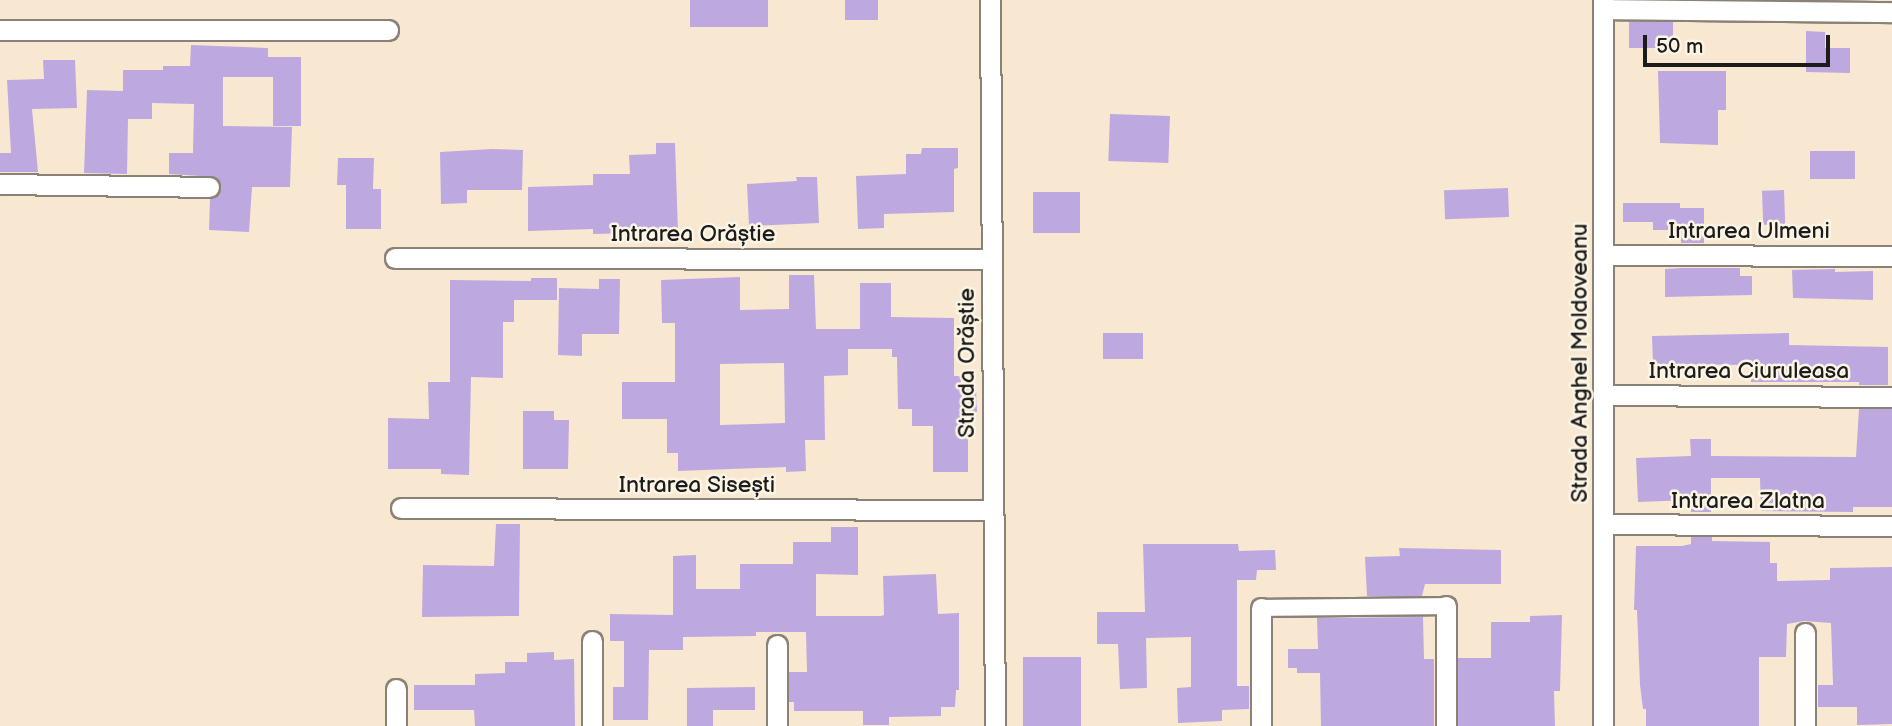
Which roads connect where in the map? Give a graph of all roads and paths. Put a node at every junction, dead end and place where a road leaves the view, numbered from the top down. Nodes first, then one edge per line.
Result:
1 (990, 0) edge
2 (1603, 5) edge
3 (1892, 12) edge
4 (0, 30) edge
5 (388, 30) dead end
6 (0, 184) edge
7 (209, 187) dead end
8 (1605, 255) junction
9 (1892, 256) edge
10 (395, 258) dead end
11 (991, 259) junction
12 (1605, 395) junction
13 (1892, 397) edge
14 (401, 508) dead end
15 (993, 510) junction
16 (1604, 524) junction
17 (1892, 526) edge
18 (1446, 606) joint
19 (1261, 608) joint
20 (1805, 633) dead end
21 (592, 641) dead end
22 (777, 645) dead end
23 (396, 689) dead end
24 (396, 726) edge
25 (592, 726) edge
26 (777, 726) edge
27 (995, 726) edge
28 (1261, 726) edge
29 (1446, 726) edge
30 (1603, 726) edge
31 (1805, 726) edge

1 - 11 street, Strada Orăștie
2 - 3 street
2 - 8 street, Strada Anghel Moldoveanu
4 - 5 street
6 - 7 street
8 - 9 street, Intrarea Ulmeni
8 - 12 street, Strada Anghel Moldoveanu
10 - 11 street, Intrarea Orăștie
11 - 15 street, Strada Orăștie
12 - 13 street, Intrarea Ciuruleasa
12 - 16 street, Strada Anghel Moldoveanu
14 - 15 street, Intrarea Sisești
15 - 27 street, Strada Orăștie
16 - 17 street, Intrarea Zlatna
16 - 30 street, Strada Anghel Moldoveanu
18 - 19 street
18 - 29 street
19 - 28 street
20 - 31 street
21 - 25 street
22 - 26 street
23 - 24 street

